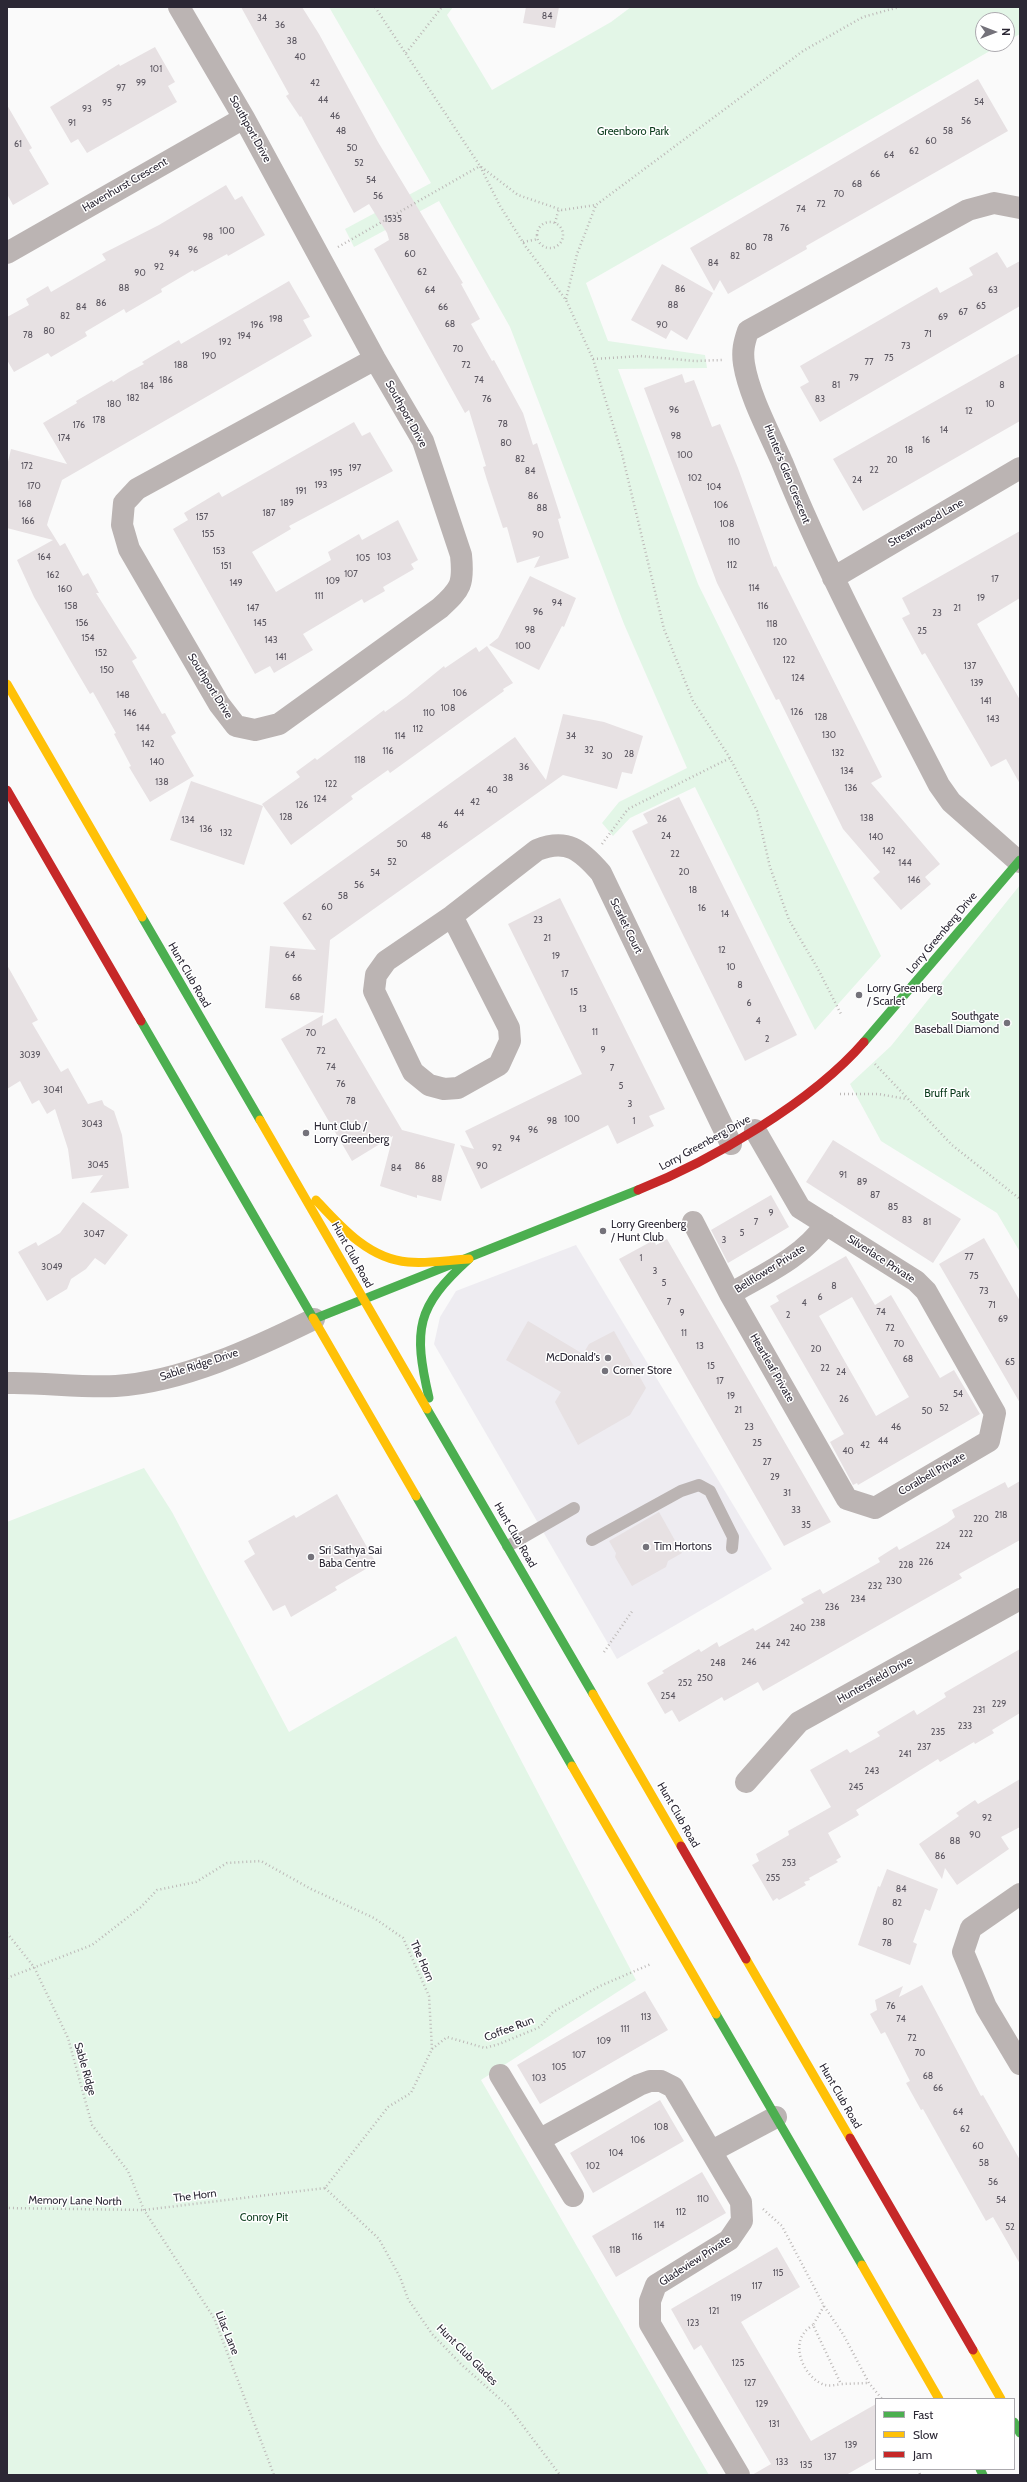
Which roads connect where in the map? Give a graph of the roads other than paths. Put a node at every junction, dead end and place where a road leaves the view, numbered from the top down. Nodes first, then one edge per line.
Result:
1 (179, 7) edge
2 (244, 118) junction
3 (1020, 208) edge
4 (7, 253) edge
5 (374, 359) junction
6 (1020, 468) edge
7 (833, 578) junction
8 (7, 684) edge
9 (7, 790) edge
10 (1019, 861) edge
11 (452, 916) junction
12 (756, 1130) junction
13 (731, 1144) junction
14 (296, 1180) junction
15 (693, 1222) dead end
16 (826, 1224) junction
17 (469, 1259) junction
18 (730, 1294) junction
19 (364, 1300) junction
20 (314, 1319) junction
21 (7, 1383) edge
22 (434, 1421) junction
23 (992, 1427) joint
24 (861, 1504) joint
25 (574, 1508) dead end
26 (592, 1540) dead end
27 (508, 1546) junction
28 (732, 1548) dead end
29 (1020, 1599) edge
30 (746, 1782) dead end
31 (1020, 1894) edge
32 (1020, 2064) edge
33 (500, 2075) dead end
34 (776, 2117) junction
35 (539, 2140) junction
36 (712, 2151) junction
37 (573, 2196) dead end
38 (938, 2398) edge
39 (999, 2398) edge
40 (1015, 2424) edge
41 (1020, 2433) edge
42 (739, 2475) edge

1 - 2 street, Southport Drive
2 - 4 street, Havenhurst Crescent
2 - 5 street, Southport Drive
3 - 7 street, Hunter's Glen Crescent
5 - 5 street, Southport Drive
6 - 7 street, Streamwood Lane
7 - 10 street, Hunter's Glen Crescent
8 - 14 main road, Hunt Club Road
9 - 20 main road
10 - 12 main road, Lorry Greenberg Drive
11 - 11 street, Scarlet Court
11 - 13 street, Scarlet Court
12 - 13 main road, Lorry Greenberg Drive
12 - 16 street, Silverlace Private
13 - 17 main road, Lorry Greenberg Drive
14 - 17 main road
14 - 19 main road, Hunt Club Road
15 - 18 street, Heartleaf Private
16 - 18 street, Bellflower Private
16 - 23 street, Silverlace Private
17 - 19 main road, Lorry Greenberg Drive
17 - 22 main road
18 - 24 street, Heartleaf Private
19 - 20 main road, Lorry Greenberg Drive
19 - 22 main road, Hunt Club Road
20 - 21 street, Sable Ridge Drive
20 - 34 main road
22 - 27 main road, Hunt Club Road
23 - 24 street, Coralbell Private
25 - 27 lane
26 - 28 lane
27 - 39 main road, Hunt Club Road
29 - 30 street, Huntersfield Drive
31 - 32 street
33 - 35 street
34 - 36 street
34 - 38 main road
35 - 36 street, Gladeview Private
35 - 37 street
36 - 42 street, Gladeview Private
40 - 41 main road

